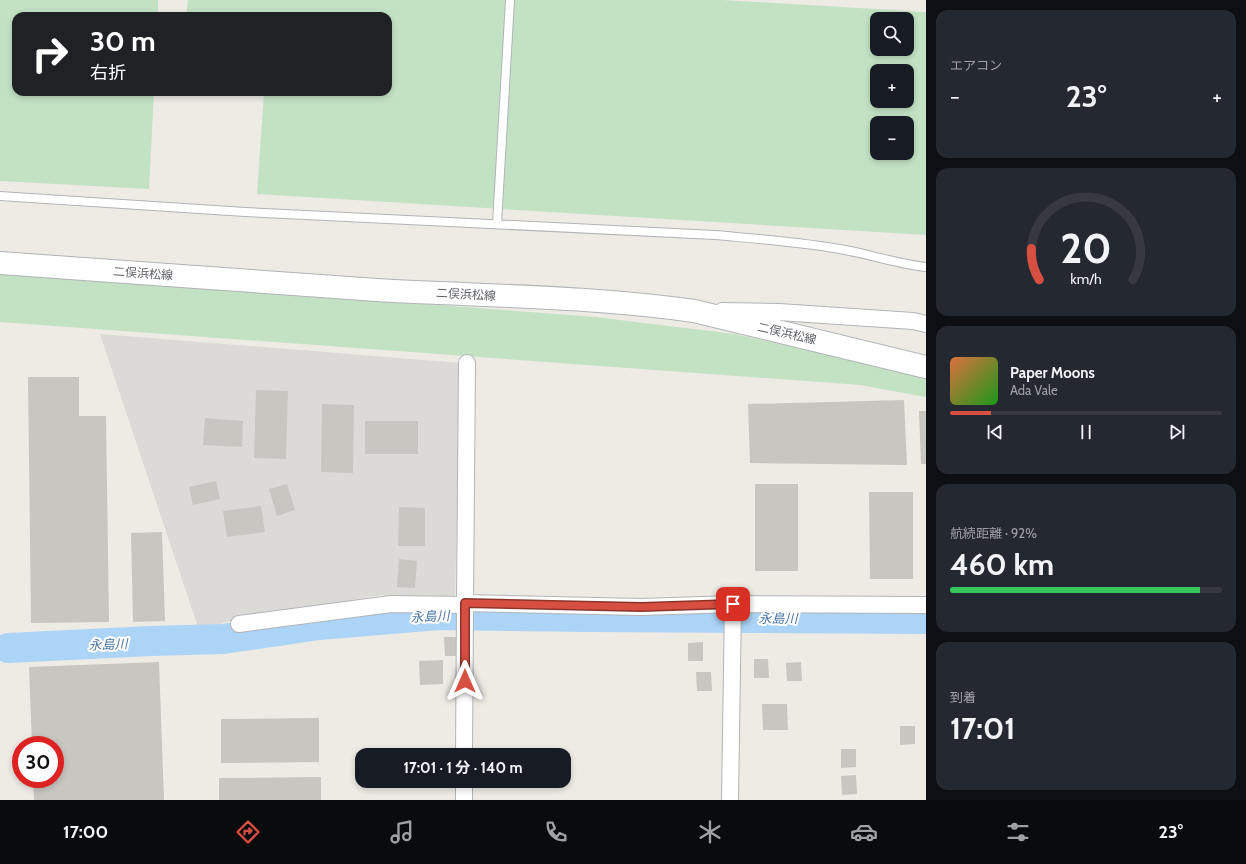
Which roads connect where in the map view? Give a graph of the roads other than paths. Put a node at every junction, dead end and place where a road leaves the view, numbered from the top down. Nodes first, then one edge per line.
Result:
1 (510, 0) edge
2 (0, 196) edge
3 (497, 224) junction
4 (0, 263) edge
5 (926, 267) edge
6 (694, 311) junction
7 (926, 324) edge
8 (467, 363) dead end
9 (926, 367) edge
10 (465, 604) junction
11 (926, 605) edge
12 (733, 612) junction
13 (239, 624) dead end
14 (464, 748) edge
15 (464, 788) edge
16 (464, 800) edge
17 (730, 800) edge

1 - 3 lane
2 - 3 lane
3 - 5 lane
4 - 6 main road, 二俣浜松線
6 - 7 street
6 - 9 main road, 二俣浜松線
8 - 10 street
10 - 12 street
10 - 13 street
10 - 14 street
11 - 12 street
12 - 17 street
15 - 16 street

